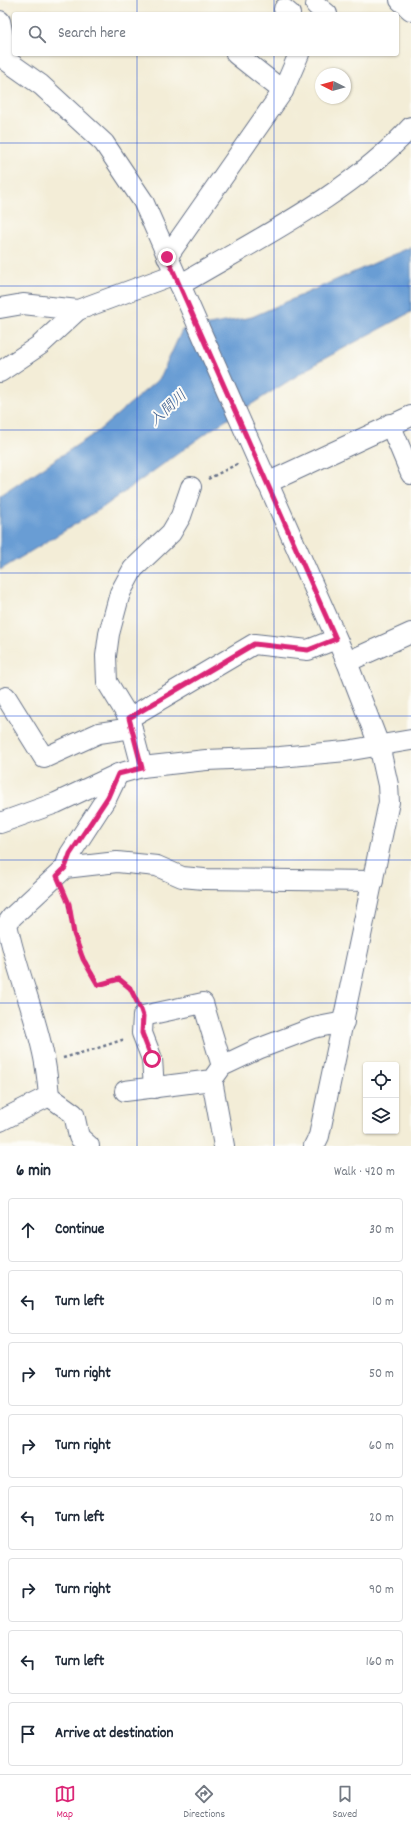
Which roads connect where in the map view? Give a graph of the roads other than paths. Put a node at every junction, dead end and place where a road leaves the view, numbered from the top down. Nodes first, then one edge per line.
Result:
1 (400, 0) edge
2 (411, 10) edge
3 (0, 21) edge
4 (0, 56) edge
5 (239, 56) edge
6 (298, 56) edge
7 (283, 90) junction
8 (411, 127) edge
9 (176, 277) junction
10 (0, 308) edge
11 (78, 310) junction
12 (0, 372) edge
13 (411, 416) edge
14 (390, 424) junction
15 (411, 474) edge
16 (267, 483) junction
17 (191, 487) road end
18 (411, 633) edge
19 (336, 639) junction
20 (347, 662) junction
21 (6, 697) dead end
22 (130, 723) junction
23 (411, 740) edge
24 (379, 745) junction
25 (142, 768) junction
26 (118, 774) junction
27 (0, 823) edge
28 (61, 872) junction
29 (373, 881) junction
30 (344, 1022) junction
31 (217, 1073) junction
32 (154, 1088) junction
33 (124, 1091) dead end
34 (49, 1096) junction
35 (0, 1121) edge
36 (89, 1146) edge
37 (224, 1146) edge
38 (314, 1146) edge

1 - 2 street
3 - 4 street
4 - 9 street
5 - 7 street
6 - 7 street
7 - 9 street
8 - 9 street
9 - 11 street
9 - 16 street
10 - 11 street
11 - 12 street
13 - 14 street
14 - 15 street
14 - 16 street
16 - 19 street
17 - 22 street
18 - 20 street
19 - 20 street
19 - 22 street
20 - 24 street
21 - 22 street
22 - 25 street
23 - 24 street
24 - 25 street
24 - 29 street
25 - 26 street
26 - 27 street
26 - 28 street
28 - 29 street
28 - 34 street
29 - 30 street
30 - 31 street
30 - 38 street
31 - 32 street
31 - 32 street
31 - 37 street
32 - 33 street
34 - 35 street
34 - 36 street

